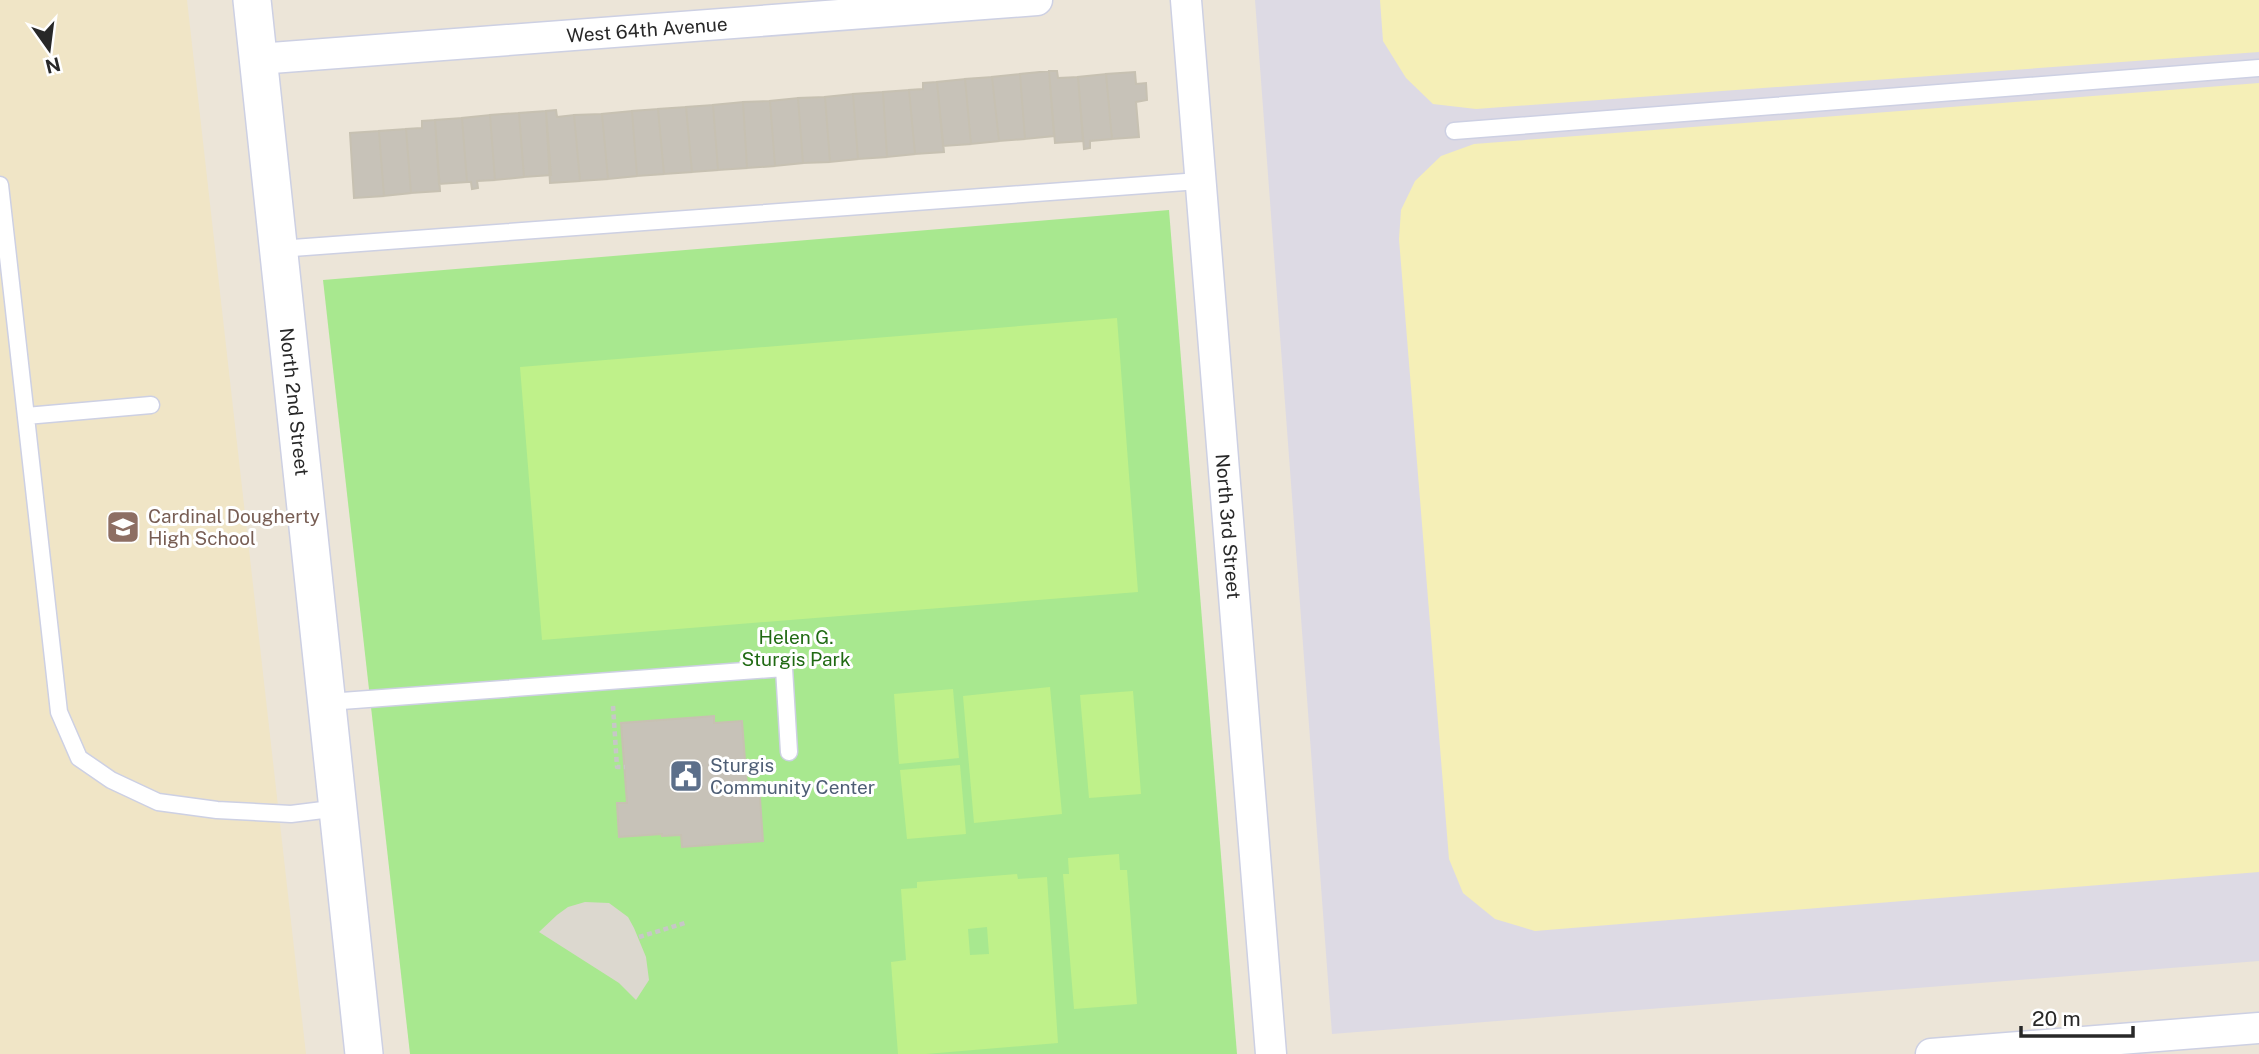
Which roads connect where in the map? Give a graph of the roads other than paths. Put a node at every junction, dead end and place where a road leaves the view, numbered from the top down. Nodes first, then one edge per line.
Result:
1 (251, 0) edge
2 (1037, 0) edge
3 (1186, 0) edge
4 (258, 59) junction
5 (2259, 68) edge
6 (1454, 131) dead end
7 (1199, 181) junction
8 (0, 185) edge
9 (279, 249) junction
10 (151, 405) dead end
11 (26, 416) junction
12 (328, 702) junction
13 (789, 752) dead end
14 (339, 808) junction
15 (2259, 1028) edge
16 (364, 1054) edge
17 (1271, 1054) edge
18 (1931, 1054) edge

1 - 4 street, North 2nd Street
2 - 4 street, West 64th Avenue
3 - 7 street, North 3rd Street
4 - 9 street, North 2nd Street
5 - 6 lane
7 - 9 lane
7 - 17 street, North 3rd Street
8 - 11 lane
9 - 12 street, North 2nd Street
10 - 11 lane
11 - 14 lane
12 - 13 lane
12 - 14 street, North 2nd Street
14 - 16 street, North 2nd Street
15 - 18 street

